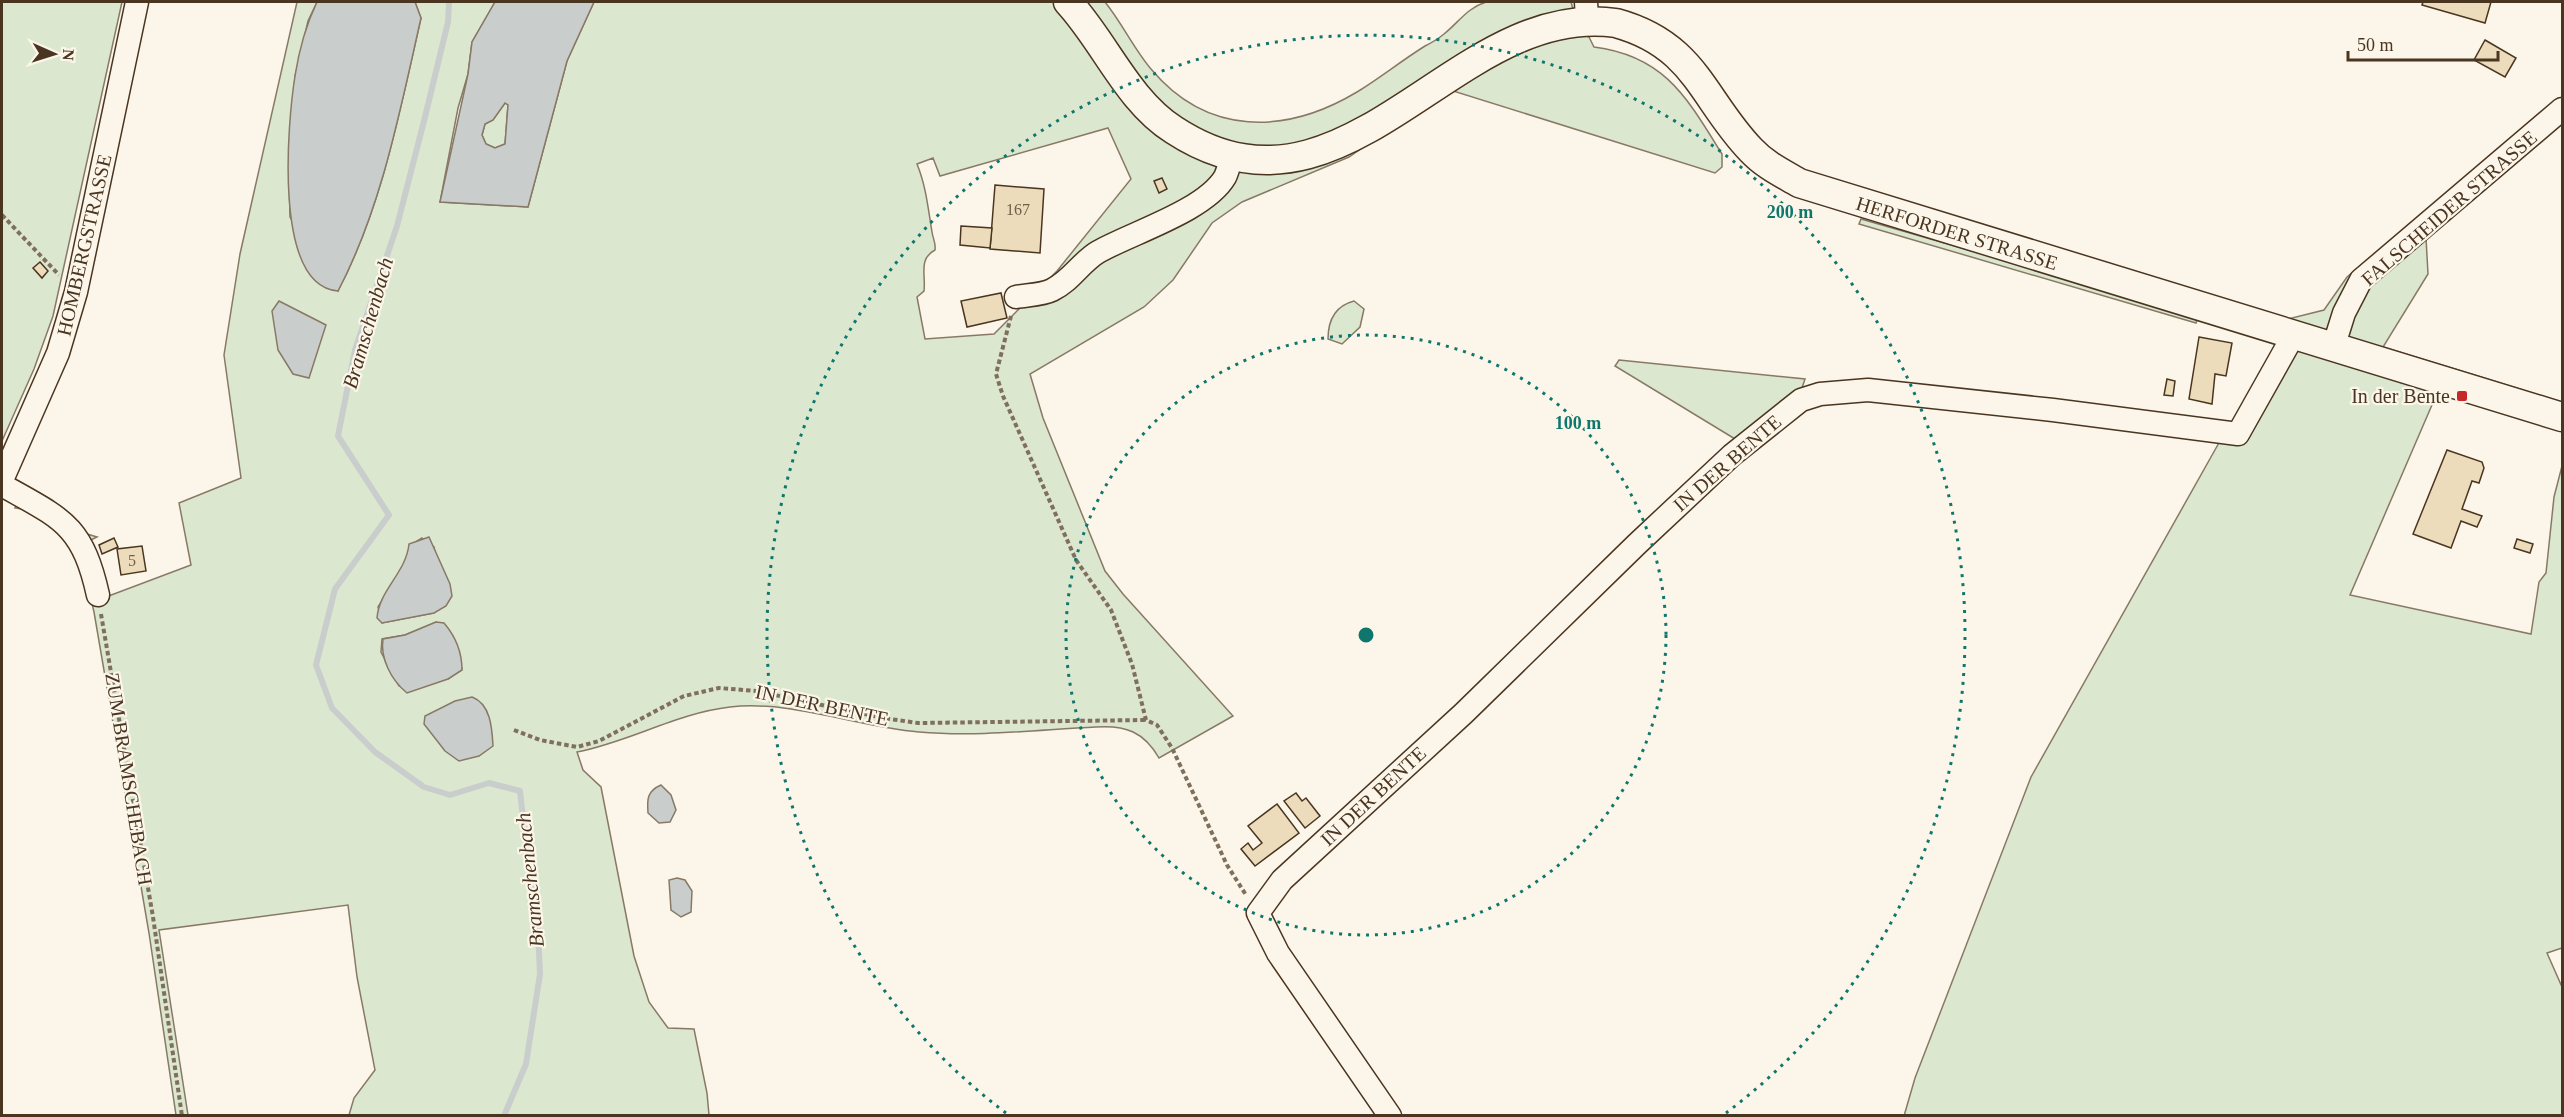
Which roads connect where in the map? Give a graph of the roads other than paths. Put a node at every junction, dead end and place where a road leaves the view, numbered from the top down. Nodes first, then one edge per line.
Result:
1 (137, 2) edge
2 (1068, 2) edge
3 (1586, 10) edge
4 (2562, 109) edge
5 (1232, 155) junction
6 (1016, 297) road end
7 (2293, 336) junction
8 (2333, 348) junction
9 (2562, 417) edge
10 (2, 480) edge
11 (2, 485) edge
12 (98, 595) road end
13 (1390, 1116) edge

1 - 10 street, HOMBERGSTRASSE
2 - 5 main road, HERFORDER STRASSE
3 - 5 main road, HERFORDER STRASSE
3 - 7 main road, HERFORDER STRASSE
4 - 8 street, FALSCHEIDER STRASSE
5 - 6 street
7 - 8 main road, HERFORDER STRASSE
7 - 13 street, IN DER BENTE
8 - 9 main road, HERFORDER STRASSE
11 - 12 street

